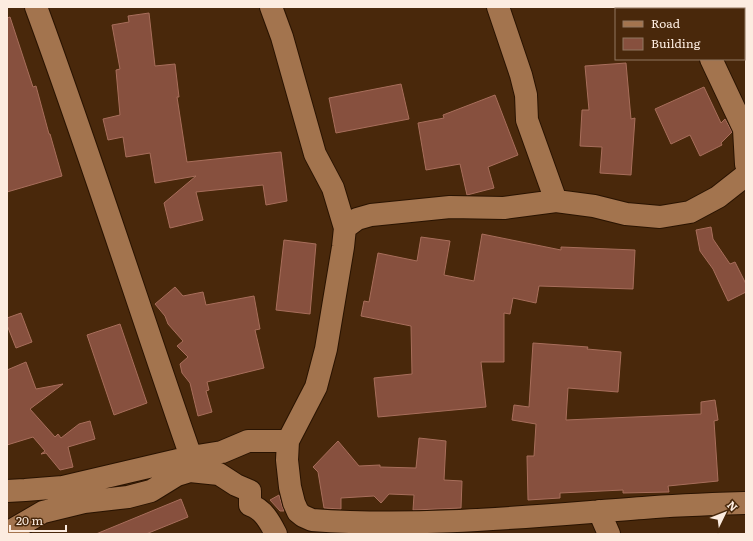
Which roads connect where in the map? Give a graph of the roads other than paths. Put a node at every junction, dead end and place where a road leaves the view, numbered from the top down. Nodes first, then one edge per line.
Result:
1 (36, 7) edge
2 (271, 7) edge
3 (498, 7) edge
4 (711, 60) edge
5 (746, 164) edge
6 (746, 175) edge
7 (556, 202) junction
8 (345, 228) junction
9 (288, 441) junction
10 (191, 457) junction
11 (7, 490) edge
12 (746, 503) edge
13 (599, 511) junction
14 (335, 528) edge
15 (7, 533) edge
16 (276, 534) edge
17 (609, 534) edge

1 - 10 street
2 - 8 street
3 - 7 street
4 - 5 street
6 - 7 street
7 - 8 street
8 - 9 street
9 - 10 street
9 - 14 street
10 - 11 street
12 - 13 street
13 - 14 street
13 - 17 street
15 - 16 street

